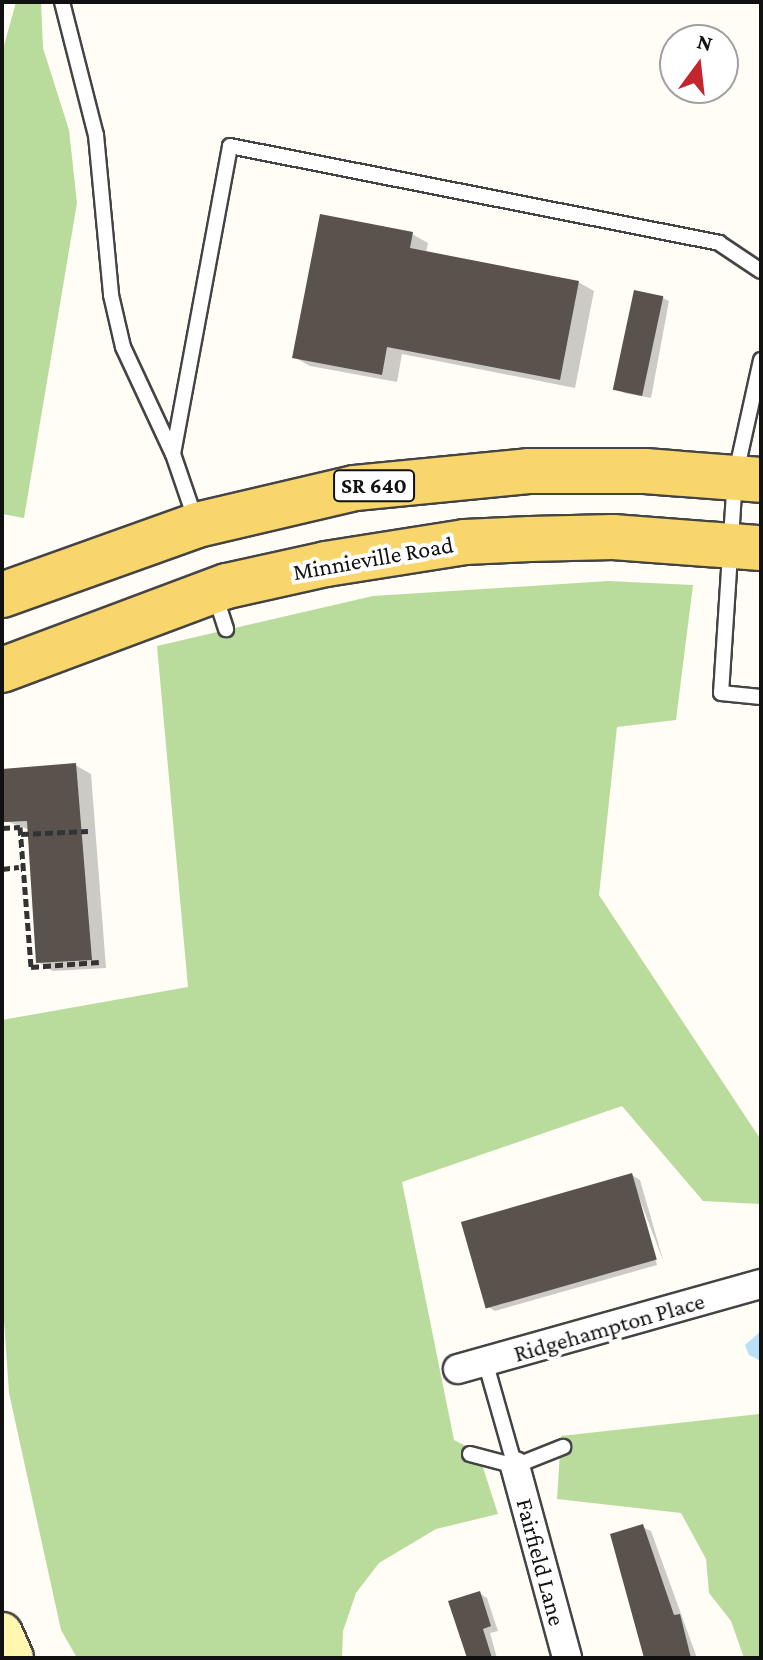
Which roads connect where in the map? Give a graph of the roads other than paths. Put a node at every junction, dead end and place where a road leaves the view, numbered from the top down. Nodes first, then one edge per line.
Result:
1 (62, 2) edge
2 (761, 271) edge
3 (761, 360) edge
4 (173, 454) junction
5 (748, 479) edge
6 (197, 525) junction
7 (747, 546) edge
8 (2, 595) edge
9 (2, 670) edge
10 (761, 697) edge
11 (761, 1284) edge
12 (485, 1361) junction
13 (458, 1369) dead end
14 (563, 1447) dead end
15 (470, 1454) dead end
16 (515, 1466) junction
17 (2, 1633) edge
18 (13, 1658) edge
19 (567, 1658) edge

1 - 4 lane
2 - 4 lane
3 - 5 lane
4 - 6 lane
5 - 6 main road, SR 640
5 - 7 lane
6 - 8 main road, SR 640
7 - 9 main road, Minnieville Road
7 - 10 lane
11 - 12 street, Ridgehampton Place
12 - 13 street, Ridgehampton Place
12 - 16 lane
14 - 16 lane
15 - 16 lane
16 - 19 street, Fairfield Lane
17 - 18 street

